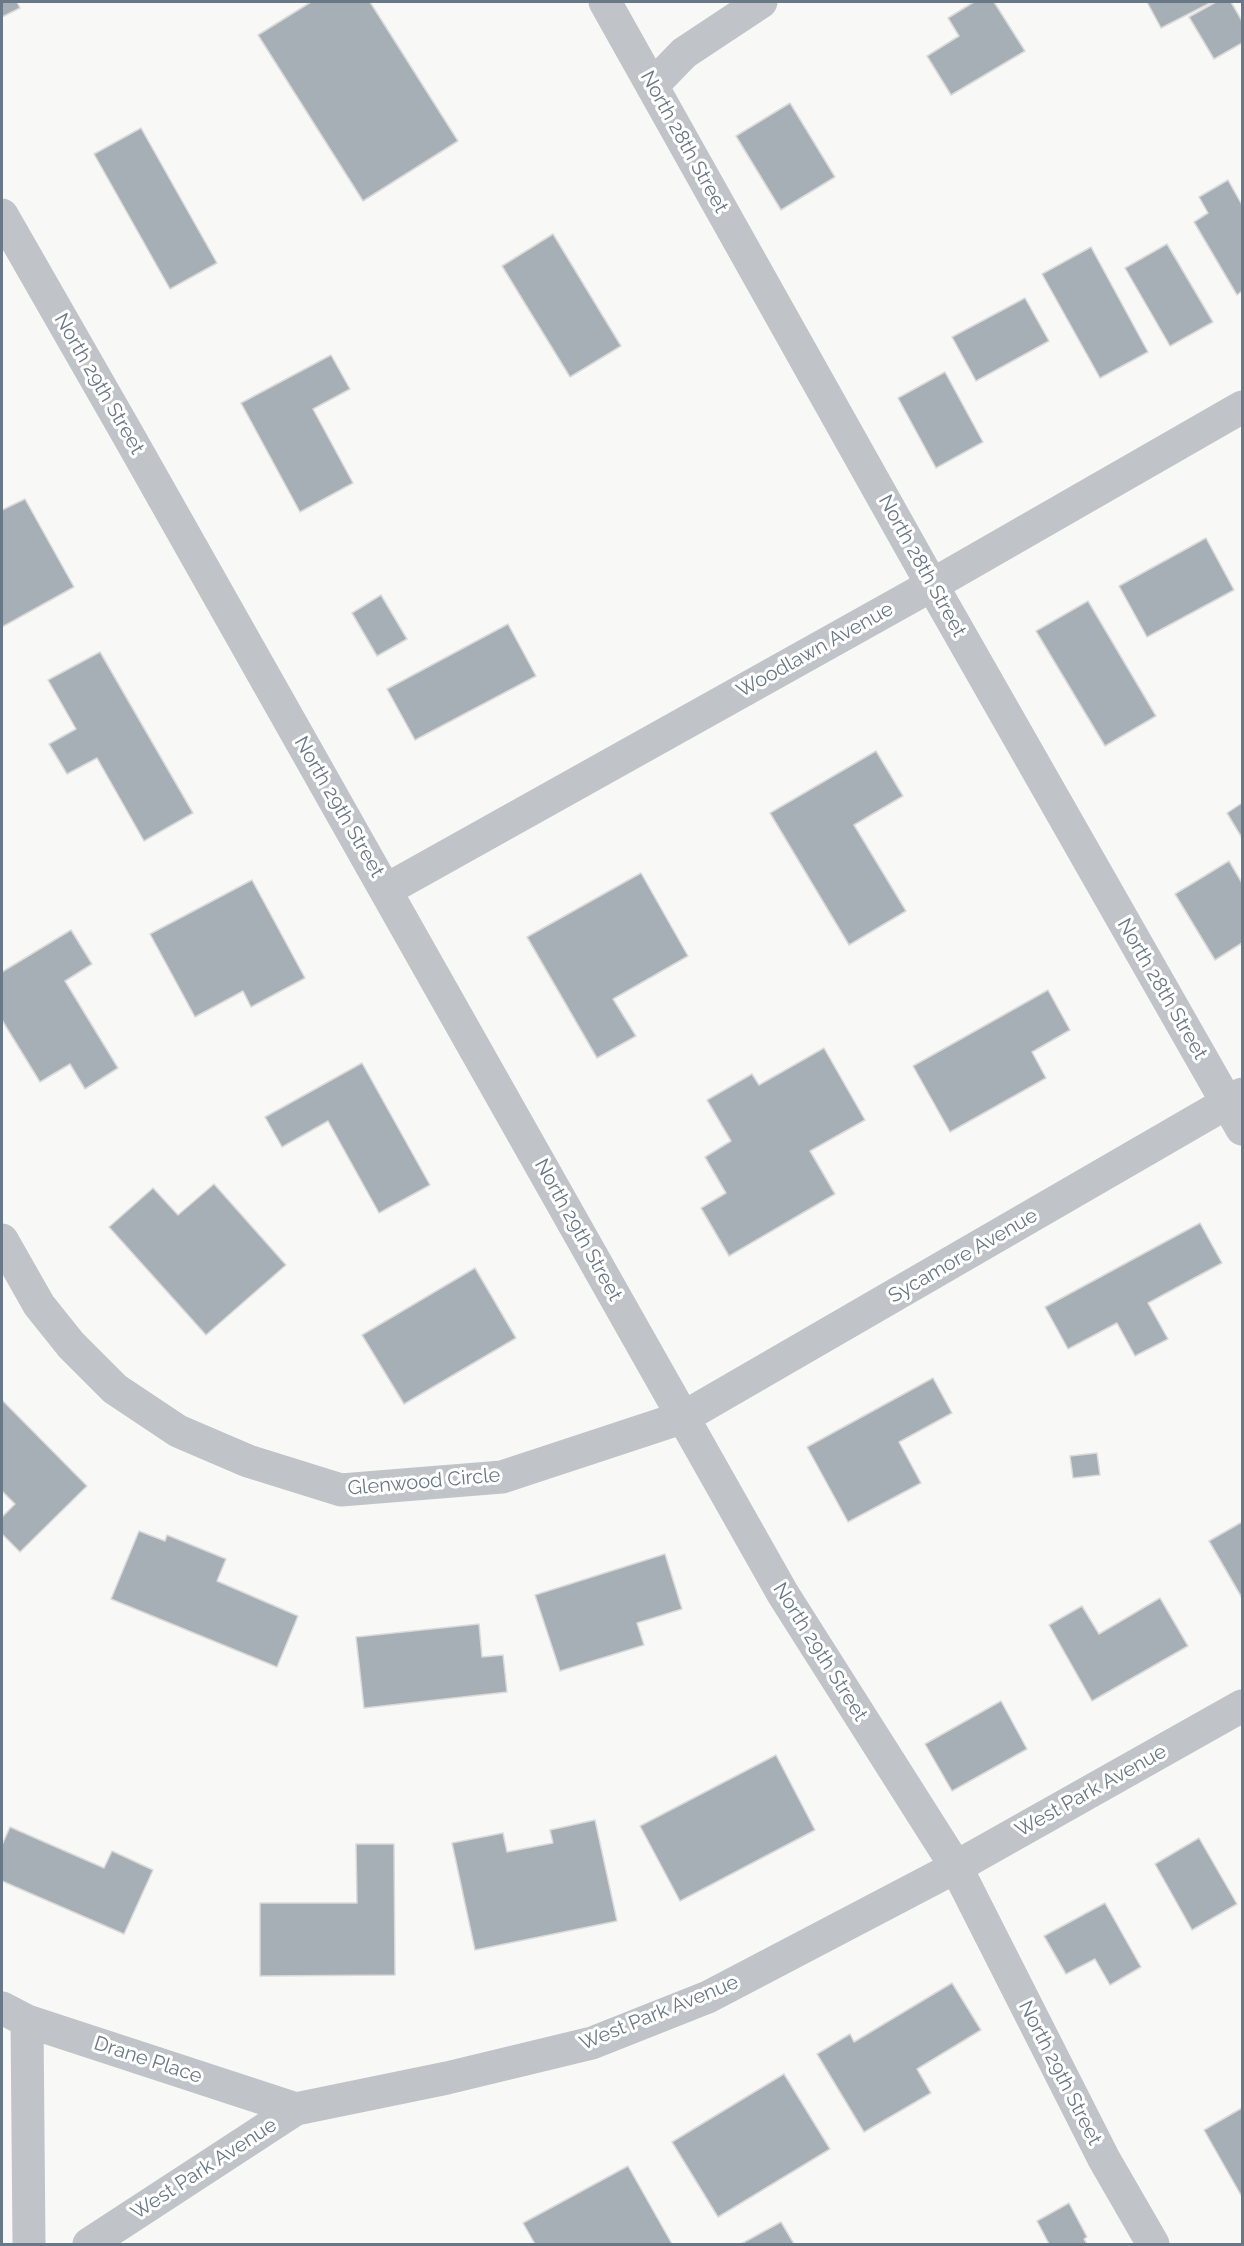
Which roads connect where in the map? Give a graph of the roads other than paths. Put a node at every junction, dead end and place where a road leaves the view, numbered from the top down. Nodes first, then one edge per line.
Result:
1 (605, 2) edge
2 (761, 2) edge
3 (652, 86) junction
4 (2, 215) edge
5 (1242, 407) edge
6 (932, 585) junction
7 (386, 890) junction
8 (1237, 1109) edge
9 (2, 1240) edge
10 (684, 1417) junction
11 (1242, 1706) edge
12 (956, 1867) junction
13 (14, 2014) edge
14 (296, 2109) junction
15 (29, 2244) edge
16 (89, 2244) edge
17 (1153, 2244) edge

1 - 3 street, North 28th Street
2 - 3 street
3 - 6 street, North 28th Street
4 - 7 street, North 29th Street
5 - 6 street, Woodlawn Avenue
6 - 7 street, Woodlawn Avenue
6 - 8 street, North 28th Street
7 - 10 street, North 29th Street
8 - 10 street, Sycamore Avenue
9 - 10 street, Glenwood Circle
10 - 12 street, North 29th Street
11 - 12 street, West Park Avenue
12 - 14 street, West Park Avenue
12 - 17 street, North 29th Street
13 - 14 street, Drane Place
13 - 15 street
14 - 16 street, West Park Avenue

